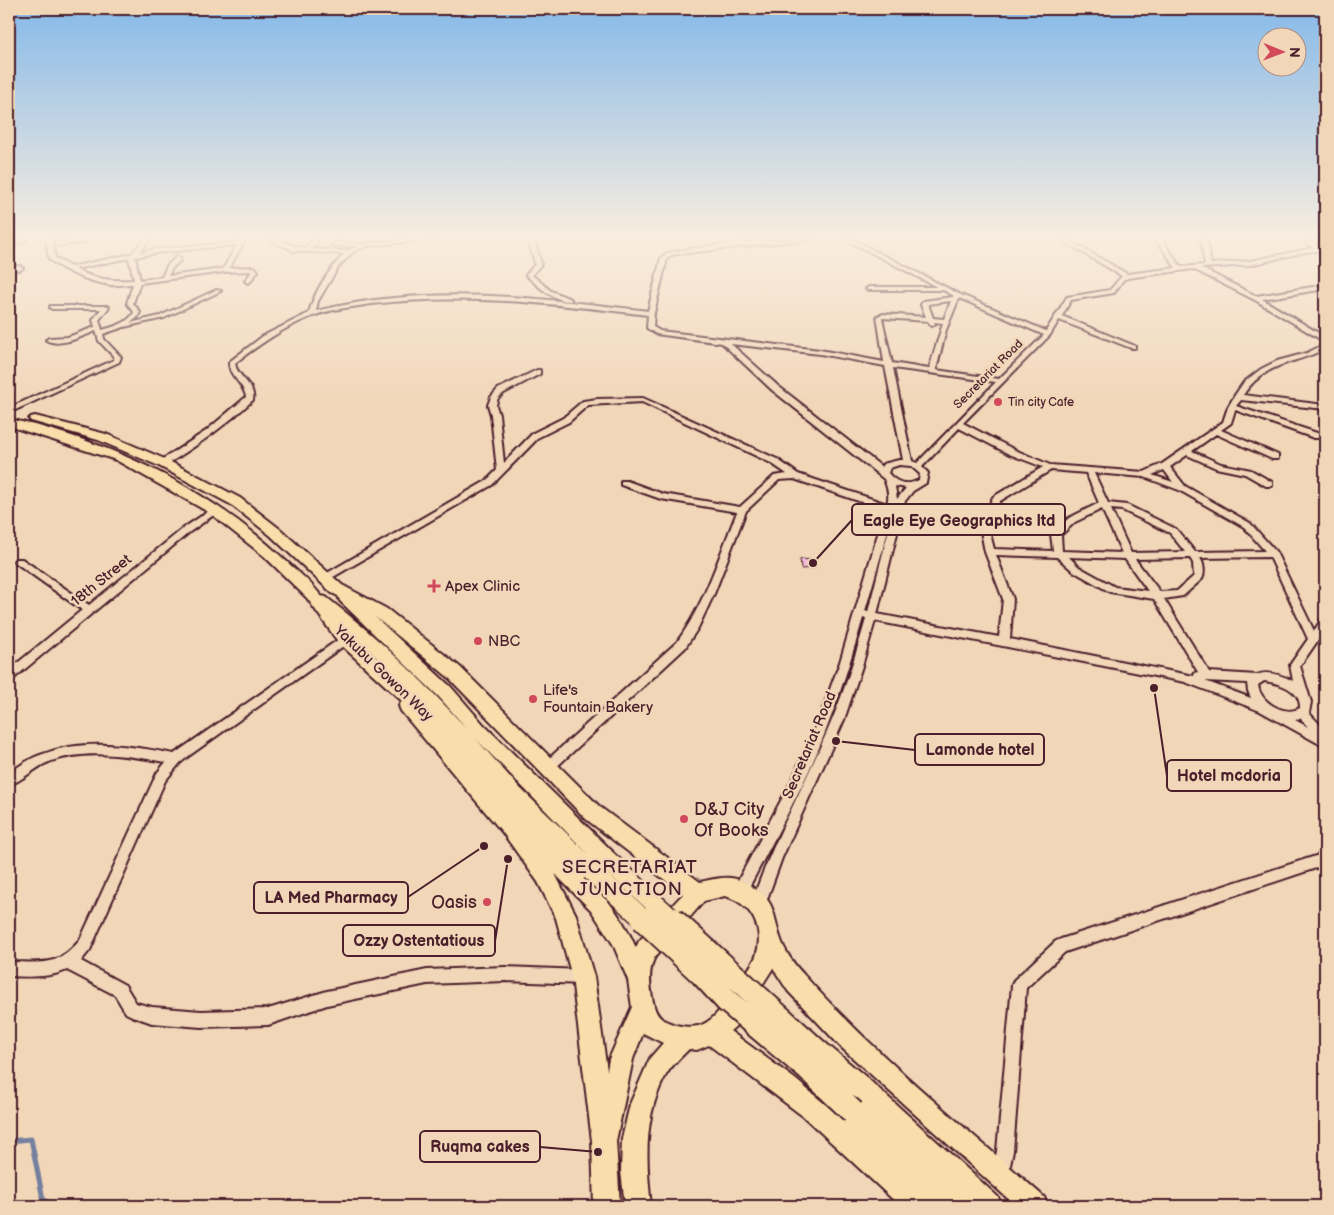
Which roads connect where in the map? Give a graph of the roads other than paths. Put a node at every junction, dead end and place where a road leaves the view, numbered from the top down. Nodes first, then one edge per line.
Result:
1 (132, 296) edge
2 (208, 296) edge
3 (318, 296) edge
4 (556, 296) edge
5 (655, 296) edge
6 (950, 296) edge
7 (1085, 296) edge
8 (1250, 296) edge
9 (1270, 296) edge
10 (1255, 298) junction
11 (954, 300) junction
12 (590, 306) junction
13 (52, 307) dead end
14 (651, 313) junction
15 (312, 314) junction
16 (1058, 317) junction
17 (929, 319) junction
18 (946, 321) junction
19 (120, 327) junction
20 (942, 330) junction
21 (99, 331) junction
22 (1048, 334) junction
23 (49, 340) dead end
24 (1325, 340) edge
25 (724, 342) junction
26 (1133, 347) dead end
27 (1325, 347) edge
28 (889, 365) junction
29 (932, 371) junction
30 (537, 372) dead end
31 (1001, 381) junction
32 (1238, 397) junction
33 (1232, 407) junction
34 (1325, 408) edge
35 (9, 411) edge
36 (9, 422) edge
37 (958, 424) junction
38 (1216, 431) junction
39 (1318, 436) dead end
40 (1185, 451) junction
41 (1275, 457) dead end
42 (163, 463) junction
43 (908, 463) junction
44 (1165, 466) junction
45 (918, 467) junction
46 (1049, 467) junction
47 (1089, 470) junction
48 (501, 471) junction
49 (1146, 475) junction
50 (795, 476) junction
51 (886, 476) junction
52 (624, 483) dead end
53 (918, 484) junction
54 (1269, 484) dead end
55 (1182, 488) junction
56 (1104, 505) junction
57 (888, 508) junction
58 (215, 510) junction
59 (742, 510) junction
60 (990, 552) junction
61 (1058, 553) junction
62 (1191, 554) junction
63 (1273, 554) junction
64 (1128, 556) junction
65 (19, 561) dead end
66 (331, 583) junction
67 (312, 594) junction
68 (1157, 596) junction
69 (89, 610) junction
70 (864, 616) junction
71 (1325, 624) edge
72 (345, 639) junction
73 (1313, 640) junction
74 (1004, 643) junction
75 (1295, 665) junction
76 (376, 667) junction
77 (9, 676) edge
78 (1206, 676) junction
79 (1186, 678) junction
80 (1256, 679) junction
81 (1279, 679) junction
82 (1303, 696) junction
83 (1302, 713) junction
84 (1276, 714) junction
85 (1325, 737) edge
86 (1325, 742) edge
87 (176, 759) junction
88 (548, 767) junction
89 (9, 780) edge
90 (1325, 859) edge
91 (598, 865) junction
92 (745, 882) junction
93 (698, 893) junction
94 (758, 905) junction
95 (770, 940) junction
96 (69, 963) junction
97 (9, 969) edge
98 (583, 977) junction
99 (640, 980) junction
100 (643, 1007) junction
101 (710, 1032) junction
102 (684, 1037) junction
103 (604, 1141) junction
104 (1000, 1175) junction
105 (607, 1206) edge
106 (638, 1206) edge
107 (920, 1206) edge
108 (954, 1206) edge
109 (989, 1206) edge
110 (1035, 1206) edge

1 - 19 street
2 - 19 street
3 - 15 street
4 - 12 street
5 - 14 street
6 - 11 street
7 - 16 street, Secretariat Road
8 - 10 street
9 - 10 street
10 - 24 street
11 - 17 street
11 - 18 street
11 - 22 street
12 - 14 street
12 - 15 street
13 - 21 street
14 - 25 street
15 - 42 street
16 - 22 street, Secretariat Road
16 - 26 street
17 - 18 street
17 - 20 street
17 - 28 street
18 - 20 street
19 - 21 street
20 - 29 street
21 - 23 street
21 - 35 street
22 - 31 street, Secretariat Road
25 - 28 street
25 - 51 street
27 - 32 street
28 - 29 street
28 - 43 street
29 - 31 street
30 - 48 street
31 - 37 street, Secretariat Road
32 - 33 street
32 - 34 street
33 - 38 street
33 - 39 street
35 - 42 highway
36 - 58 highway, Yakubu Gowon Way
37 - 45 street, Secretariat Road
37 - 46 street
38 - 40 street
38 - 41 street
40 - 44 street
40 - 54 street
42 - 66 highway
43 - 45 street
43 - 51 street
44 - 49 street
44 - 55 street
45 - 53 street
46 - 47 street
46 - 60 street
47 - 49 street
47 - 56 street
48 - 50 street
48 - 66 street
49 - 55 street
50 - 57 street
50 - 59 street
51 - 53 street
51 - 57 street, Secretariat Road
52 - 59 street
53 - 70 street, Secretariat Road
55 - 63 street
56 - 61 street
56 - 62 street
56 - 64 street
57 - 70 street, Secretariat Road
58 - 67 highway, Yakubu Gowon Way
58 - 69 street, 18th Street
59 - 88 street
60 - 61 street
60 - 74 street
61 - 64 street
61 - 68 street
62 - 63 street
62 - 64 street
62 - 68 street
63 - 73 street
64 - 68 street
65 - 69 street
66 - 88 highway
66 - 91 highway
67 - 72 highway, Yakubu Gowon Way
67 - 91 highway
68 - 78 street
69 - 77 street, 18th Street
70 - 74 street
70 - 92 street, Secretariat Road
70 - 94 street, Secretariat Road
71 - 73 street
72 - 76 highway, Yakubu Gowon Way
72 - 87 street
73 - 75 street
74 - 79 street
75 - 81 street
75 - 82 street
76 - 98 highway
76 - 99 highway, Yakubu Gowon Way
78 - 79 street
78 - 80 street
79 - 84 street
80 - 81 street
80 - 84 street
81 - 82 street
82 - 83 street
83 - 84 street
83 - 85 street
84 - 86 street
87 - 89 street
87 - 96 street
88 - 93 highway
90 - 104 street
91 - 108 highway, bridge
91 - 109 highway, bridge
92 - 93 highway
92 - 94 highway
93 - 99 highway
94 - 95 highway
95 - 101 highway
95 - 104 highway
96 - 97 street
96 - 98 street
98 - 103 highway
99 - 100 highway
100 - 102 highway
100 - 103 highway
101 - 102 highway
101 - 107 highway
102 - 106 highway
103 - 105 highway
104 - 110 highway

